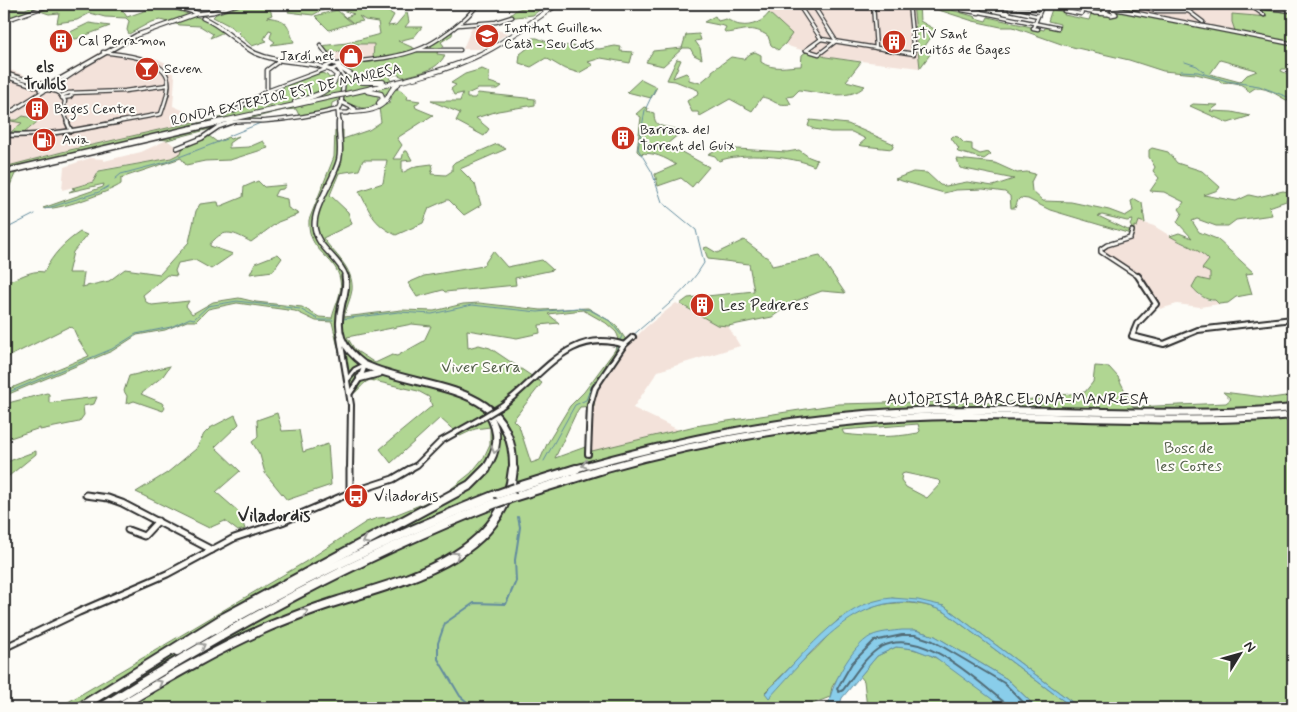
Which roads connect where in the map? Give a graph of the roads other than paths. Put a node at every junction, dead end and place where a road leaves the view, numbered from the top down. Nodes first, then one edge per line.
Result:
1 (53, 4) edge
2 (167, 4) edge
3 (185, 4) edge
4 (237, 4) edge
5 (258, 4) edge
6 (264, 4) edge
7 (317, 4) edge
8 (478, 4) edge
9 (557, 4) edge
10 (801, 4) edge
11 (815, 4) edge
12 (873, 4) edge
13 (909, 4) edge
14 (1026, 4) edge
15 (1081, 4) edge
16 (1088, 4) edge
17 (1138, 4) edge
18 (1179, 4) edge
19 (1231, 4) edge
20 (984, 5) edge
21 (1248, 5) edge
22 (1012, 6) edge
23 (1042, 6) edge
24 (178, 7) junction
25 (322, 8) dead end
26 (1110, 9) junction
27 (1104, 11) junction
28 (1189, 11) junction
29 (1293, 11) edge
30 (980, 12) junction
31 (1095, 13) junction
32 (1132, 13) junction
33 (1139, 13) junction
34 (1109, 14) junction
35 (1116, 14) junction
36 (1264, 15) dead end
37 (206, 16) junction
38 (1038, 16) junction
39 (193, 17) junction
40 (512, 17) dead end
41 (1007, 17) junction
42 (977, 18) dead end
43 (4, 21) edge
44 (1035, 23) junction
45 (1202, 24) junction
46 (458, 25) junction
47 (1058, 28) dead end
48 (1038, 29) dead end
49 (821, 39) junction
50 (836, 42) junction
51 (1293, 44) edge
52 (320, 45) dead end
53 (876, 48) junction
54 (418, 50) junction
55 (460, 50) dead end
56 (104, 53) junction
57 (278, 62) junction
58 (335, 67) junction
59 (325, 68) junction
60 (4, 74) edge
61 (417, 78) junction
62 (404, 79) junction
63 (54, 85) junction
64 (168, 85) junction
65 (42, 89) junction
66 (50, 90) junction
67 (267, 91) junction
68 (67, 93) junction
69 (73, 93) junction
70 (346, 93) junction
71 (335, 96) junction
72 (62, 97) junction
73 (341, 102) junction
74 (347, 106) junction
75 (272, 109) junction
76 (234, 111) dead end
77 (351, 111) junction
78 (340, 112) junction
79 (4, 115) edge
80 (70, 131) junction
81 (4, 135) edge
82 (177, 148) dead end
83 (4, 171) edge
84 (1132, 231) dead end
85 (1293, 319) edge
86 (633, 336) dead end
87 (340, 338) junction
88 (622, 344) junction
89 (365, 365) junction
90 (381, 373) junction
91 (360, 378) junction
92 (347, 380) junction
93 (350, 393) junction
94 (484, 405) junction
95 (1293, 408) edge
96 (1293, 415) edge
97 (588, 454) dead end
98 (350, 493) junction
99 (86, 495) dead end
100 (158, 521) junction
101 (128, 530) dead end
102 (212, 550) junction
103 (4, 648) edge
104 (79, 708) edge
105 (86, 708) edge
106 (102, 708) edge
107 (117, 708) edge

1 - 43 street
2 - 24 street
3 - 24 street
4 - 37 street
5 - 6 street
7 - 25 street
8 - 46 street
9 - 61 highway, RONDA EXTERIOR EST DE MANRESA
9 - 62 highway, RONDA EXTERIOR EST DE MANRESA
10 - 49 street
11 - 50 street
12 - 53 street
13 - 53 street
14 - 23 street
15 - 16 street
16 - 26 street
16 - 27 street
16 - 33 street
17 - 28 street
18 - 28 street
19 - 21 street
20 - 22 street
20 - 30 street
21 - 29 street
21 - 36 street
22 - 23 street
22 - 38 street
22 - 41 street
23 - 31 street
23 - 38 street
24 - 39 street
26 - 27 street
26 - 32 street
26 - 33 street
26 - 35 street
27 - 31 street
27 - 34 street
28 - 45 street
30 - 30 street
30 - 41 street
30 - 42 street
31 - 34 street
32 - 35 street
32 - 45 street
33 - 45 street
34 - 35 street
37 - 39 street
37 - 39 street
37 - 57 street
37 - 58 street
38 - 44 street
39 - 56 street
40 - 46 street
41 - 44 street
44 - 47 street
44 - 48 street
45 - 51 street
46 - 54 street
49 - 50 street
49 - 50 street
50 - 53 street
52 - 58 street
54 - 55 street
54 - 58 street
56 - 63 street
56 - 64 street
57 - 59 street
57 - 67 street
58 - 59 street
58 - 59 street
58 - 62 highway
58 - 73 street
58 - 75 highway
59 - 67 street
60 - 65 street
61 - 70 highway, RONDA EXTERIOR EST DE MANRESA
61 - 77 highway
62 - 70 highway, RONDA EXTERIOR EST DE MANRESA
63 - 65 street
63 - 66 street
63 - 68 street
64 - 69 street
64 - 80 street
65 - 66 street
65 - 79 street
66 - 72 street
67 - 76 street
68 - 69 street
68 - 72 street
69 - 72 street
70 - 71 highway, RONDA EXTERIOR EST DE MANRESA, bridge
70 - 77 highway
71 - 75 highway, RONDA EXTERIOR EST DE MANRESA
71 - 83 highway, RONDA EXTERIOR EST DE MANRESA
72 - 80 street
73 - 74 street
73 - 78 street
74 - 77 street
74 - 78 street
75 - 83 highway, RONDA EXTERIOR EST DE MANRESA
77 - 78 street
78 - 82 street
78 - 87 street
80 - 81 street
84 - 85 street
86 - 88 street
87 - 89 street
87 - 92 street
88 - 97 street
88 - 98 street, bridge
89 - 90 highway
89 - 91 street
89 - 92 street
90 - 91 highway
90 - 94 highway
91 - 93 street
92 - 93 street
93 - 98 street
94 -> 104 highway
107 -> 94 highway
95 -> 105 highway, AUTOPISTA BARCELONA-MANRESA, bridge
106 -> 96 highway, AUTOPISTA BARCELONA-MANRESA, bridge
98 - 102 street
99 - 100 street
100 - 101 street
100 - 102 street
102 - 103 street

